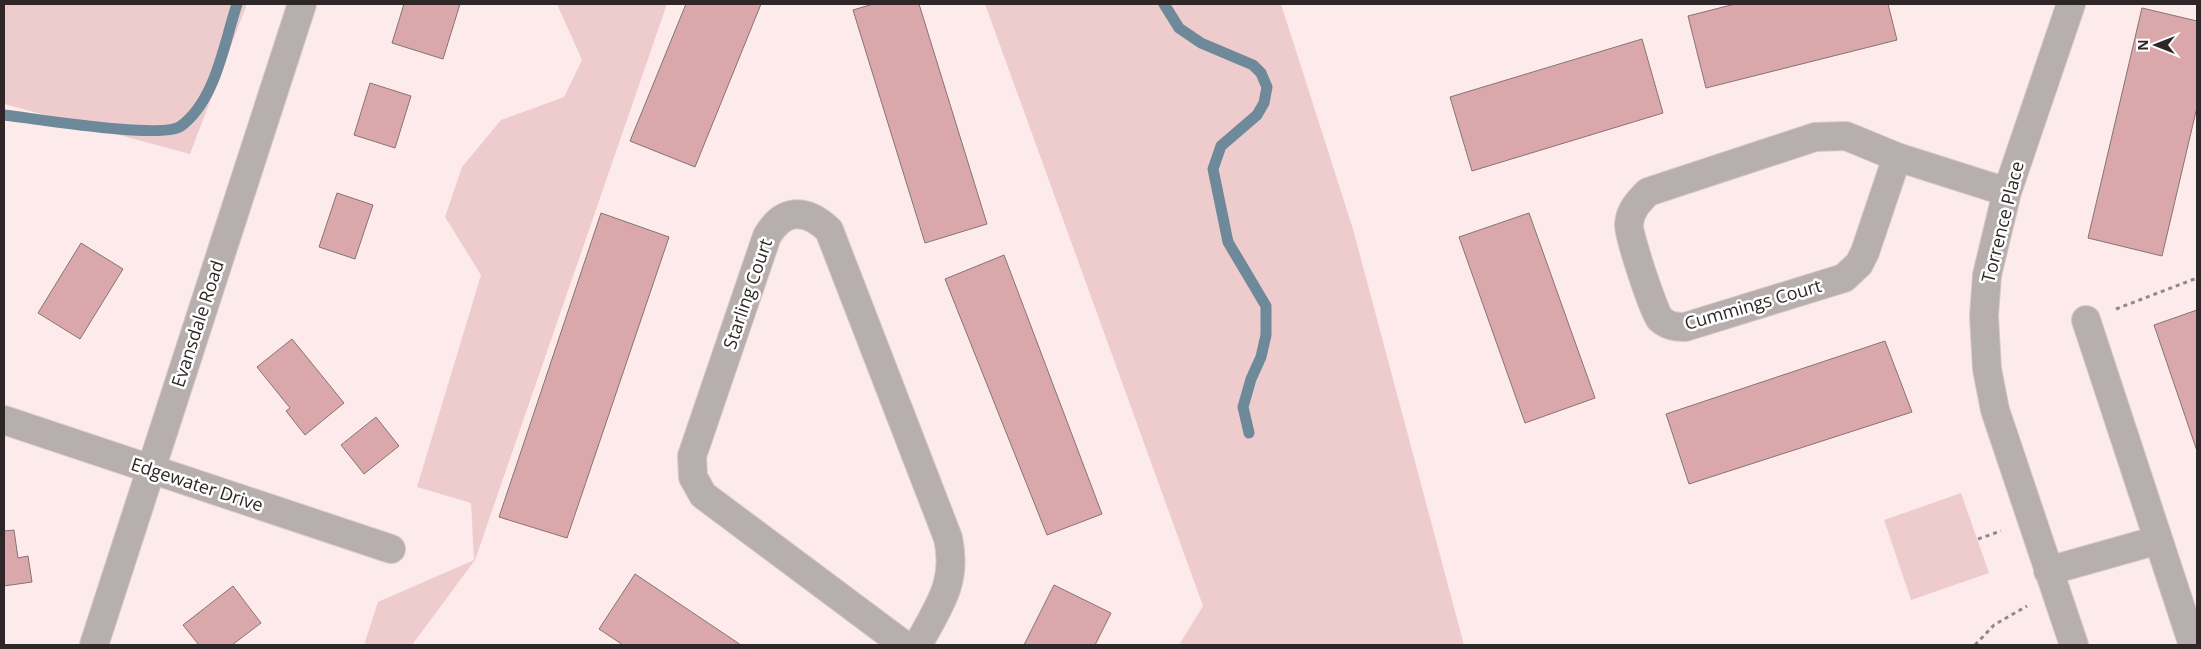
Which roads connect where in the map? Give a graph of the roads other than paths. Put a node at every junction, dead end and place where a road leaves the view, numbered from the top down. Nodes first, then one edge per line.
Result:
1 (302, 4) edge
2 (2071, 4) edge
3 (1897, 157) junction
4 (2007, 192) junction
5 (2086, 320) road end
6 (4, 420) edge
7 (150, 470) junction
8 (2158, 540) junction
9 (391, 549) dead end
10 (2052, 583) junction
11 (94, 645) edge
12 (904, 645) edge
13 (918, 645) edge
14 (2074, 645) edge
15 (2193, 645) edge

1 - 7 street, Evansdale Road
2 - 4 street, Torrence Place
3 - 3 street, Cummings Court
3 - 4 street, Cummings Court
4 - 10 street, Torrence Place
5 - 8 street
6 - 7 street, Edgewater Drive
7 - 9 street, Edgewater Drive
7 - 11 street, Evansdale Road
8 - 10 street
8 - 15 street
10 - 14 street, Torrence Place
12 - 13 street, Starling Court

